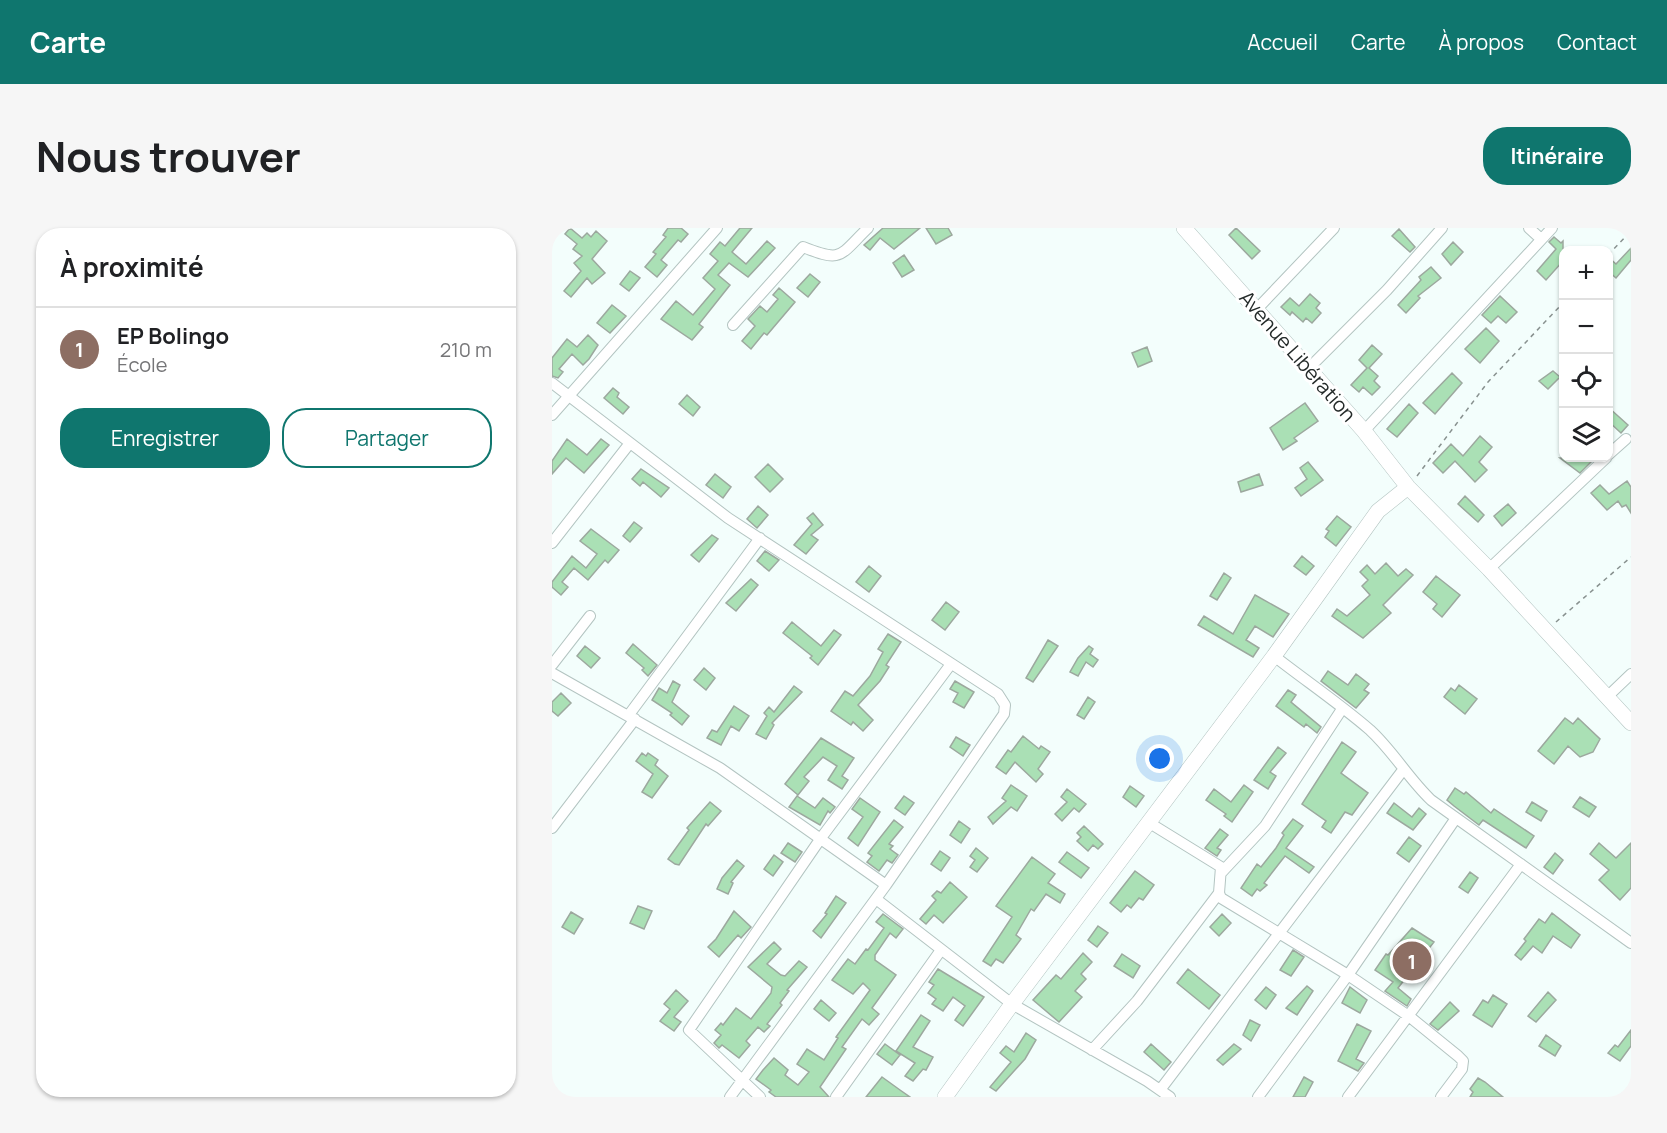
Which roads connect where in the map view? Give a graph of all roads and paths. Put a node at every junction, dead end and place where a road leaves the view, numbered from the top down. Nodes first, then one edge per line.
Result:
1 (555, 228) edge
2 (717, 228) edge
3 (868, 228) edge
4 (1184, 228) edge
5 (1334, 228) edge
6 (1442, 228) edge
7 (1529, 228) edge
8 (1551, 228) edge
9 (1631, 231) edge
10 (552, 232) edge
11 (1542, 239) junction
12 (1613, 250) edge
13 (1559, 307) edge
14 (1257, 309) junction
15 (734, 325) dead end
16 (1308, 369) junction
17 (552, 383) edge
18 (568, 396) junction
19 (552, 414) edge
20 (1364, 431) junction
21 (1626, 439) dead end
22 (630, 443) junction
23 (1613, 451) edge
24 (1601, 462) edge
25 (1408, 487) junction
26 (760, 538) junction
27 (552, 543) edge
28 (1631, 557) edge
29 (1489, 569) junction
30 (590, 616) dead end
31 (1546, 631) junction
32 (1274, 656) junction
33 (951, 664) junction
34 (552, 665) edge
35 (552, 673) edge
36 (1631, 674) edge
37 (1607, 697) junction
38 (1342, 709) junction
39 (632, 718) junction
40 (1631, 723) edge
41 (1403, 770) junction
42 (1456, 818) junction
43 (1148, 822) junction
44 (552, 828) edge
45 (821, 838) junction
46 (1521, 864) junction
47 (1222, 872) junction
48 (886, 885) junction
49 (1218, 893) junction
50 (876, 899) junction
51 (1279, 933) junction
52 (1631, 943) edge
53 (941, 950) junction
54 (1348, 975) junction
55 (1011, 1004) junction
56 (1410, 1017) junction
57 (1092, 1050) junction
58 (742, 1081) junction
59 (1160, 1090) junction
60 (730, 1097) edge
61 (760, 1097) edge
62 (836, 1097) edge
63 (945, 1097) edge
64 (1170, 1097) edge
65 (1258, 1097) edge
66 (1348, 1097) edge
67 (1441, 1097) edge

1 - 10 street
2 - 18 street
3 - 15 street
4 - 14 street, Avenue Libération
5 - 14 street
6 - 16 street
7 - 11 street
8 - 11 street
9 - 12 path
11 - 20 street
13 - 25 path
14 - 16 street, Avenue Libération
16 - 20 street, Avenue Libération
17 - 18 street
18 - 19 street
18 - 22 street
20 - 25 street, Avenue Libération
21 - 23 street
22 - 26 street
22 - 27 street
24 - 29 street
25 - 29 street, Avenue Libération
25 - 32 street
26 - 33 street
26 - 39 street
28 - 31 path
29 - 31 street, Avenue Libération
30 - 34 street
31 - 37 street, Avenue Libération
32 - 38 street
32 - 43 street
33 - 45 street
33 - 48 street
35 - 39 street
36 - 37 street
37 - 40 street, Avenue Libération
38 - 41 street
38 - 47 street
39 - 44 street
39 - 45 street
41 - 42 street
41 - 51 street
42 - 46 street
42 - 54 street
43 - 47 street
43 - 55 street
45 - 48 street
45 - 58 street
46 - 52 street
46 - 56 street
47 - 49 street
48 - 50 street
49 - 51 street
49 - 57 street
50 - 53 street
50 - 58 street
51 - 54 street
51 - 59 street
53 - 55 street
53 - 62 street
54 - 56 street
54 - 65 street
55 - 57 street
55 - 63 street
56 - 66 street
56 - 67 street
57 - 59 street
58 - 60 street
58 - 61 street
59 - 64 street

